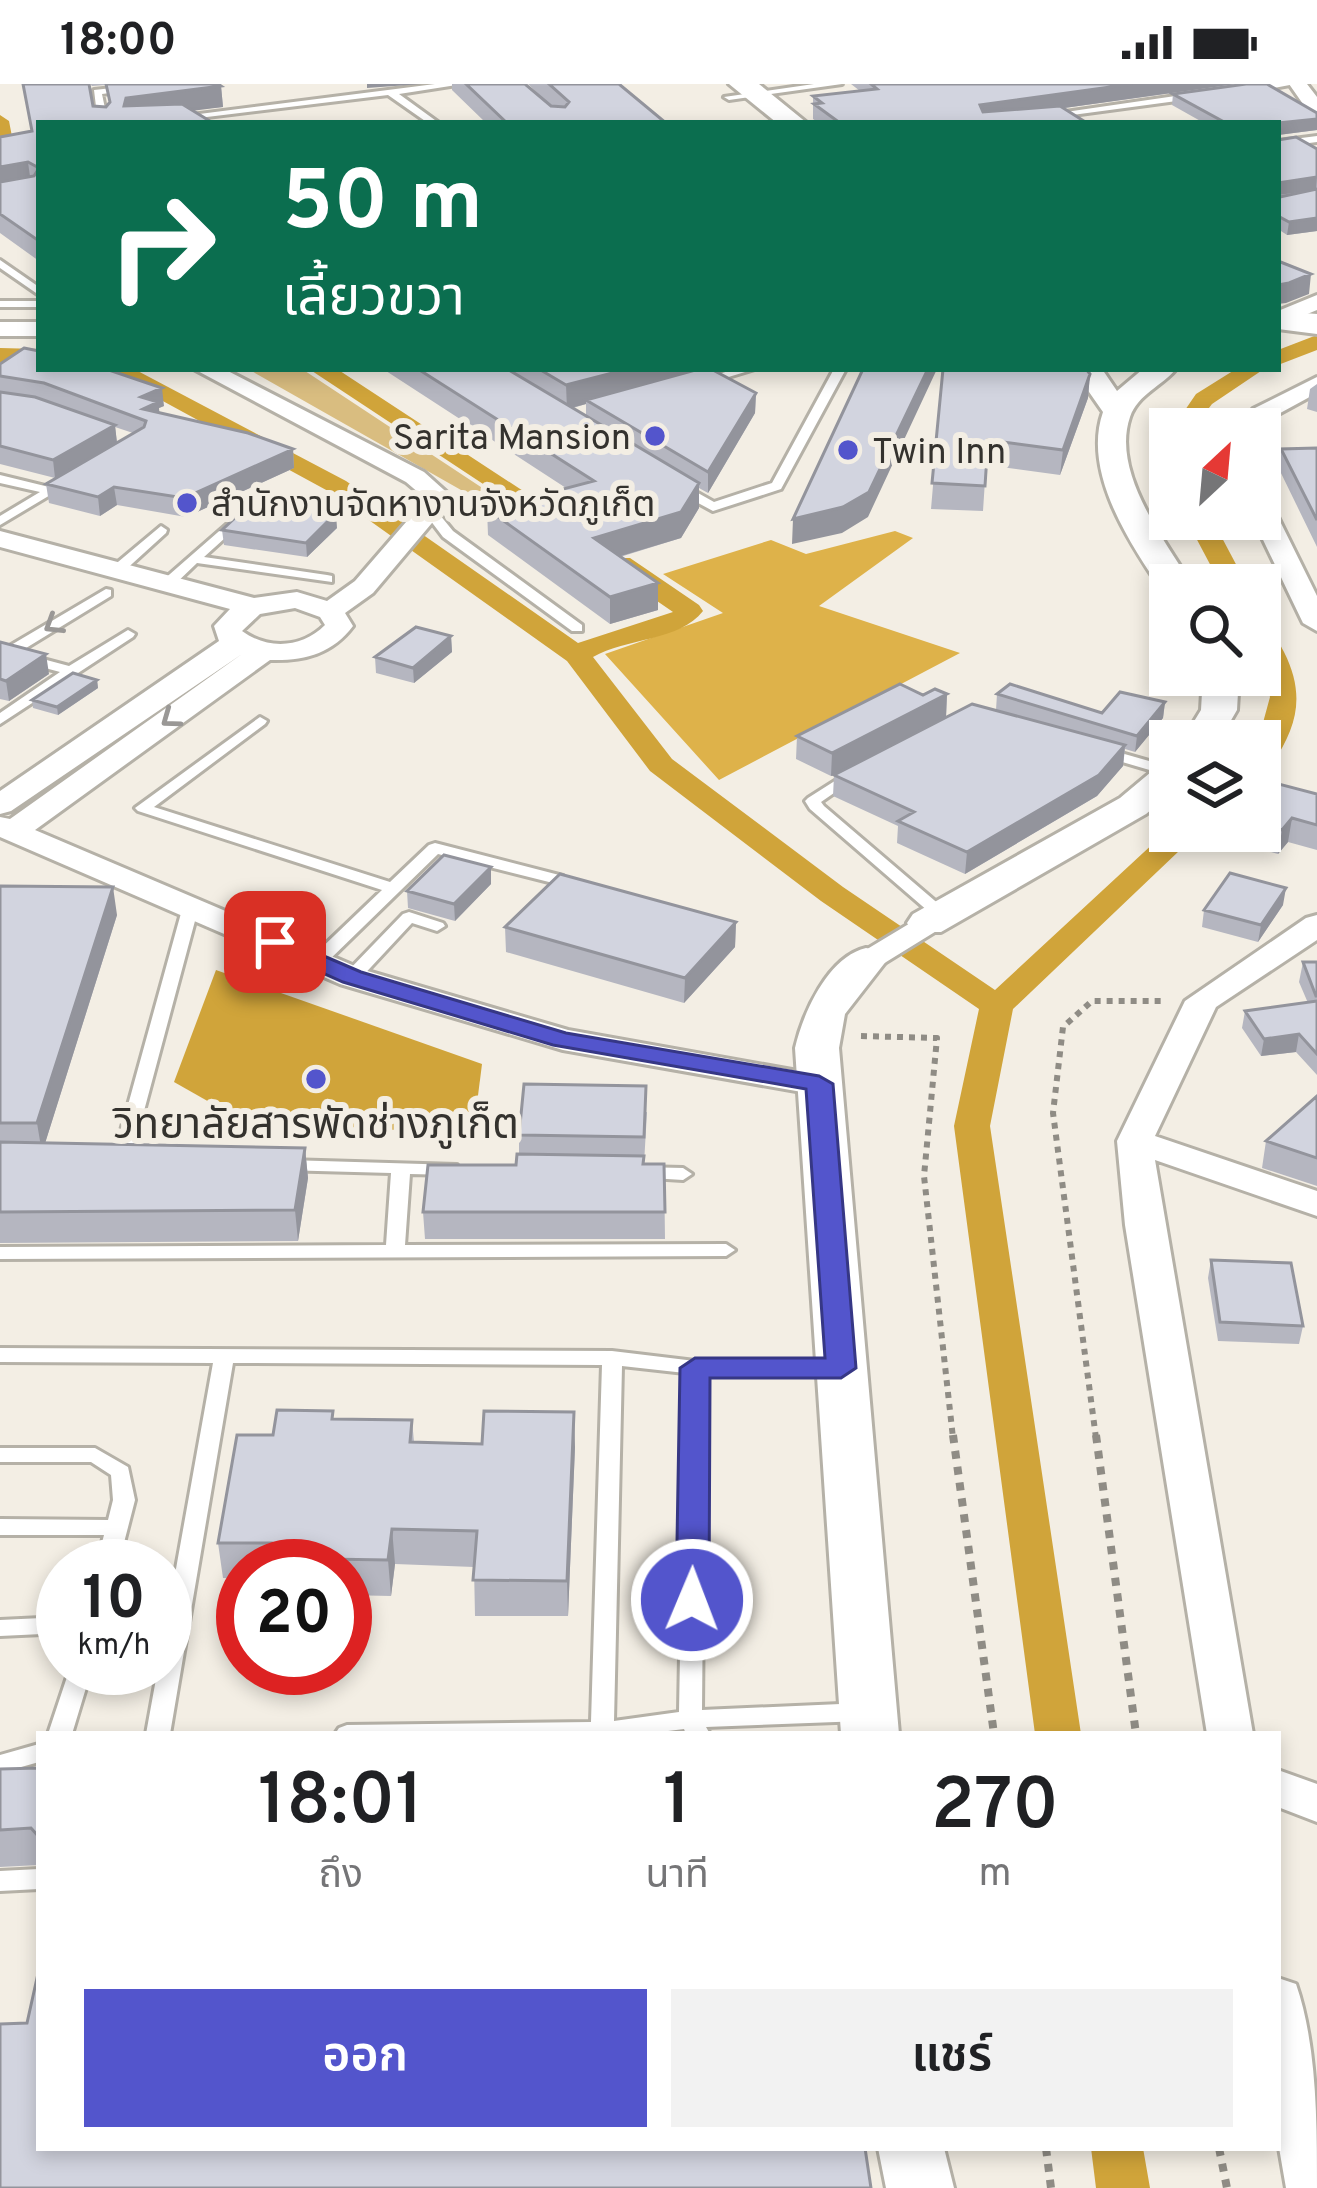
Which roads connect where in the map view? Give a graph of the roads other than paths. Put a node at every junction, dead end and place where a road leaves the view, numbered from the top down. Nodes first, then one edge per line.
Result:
1 (176, 84) edge
2 (458, 84) edge
3 (837, 84) edge
4 (1294, 84) edge
5 (734, 90) edge
6 (1243, 90) edge
7 (390, 92) junction
8 (1220, 93) edge
9 (1317, 110) edge
10 (1034, 117) edge
11 (103, 120) edge
12 (159, 120) edge
13 (430, 120) edge
14 (759, 120) edge
15 (789, 120) edge
16 (1317, 139) edge
17 (1281, 144) edge
18 (2, 267) edge
19 (36, 290) edge
20 (0, 304) edge
21 (36, 304) edge
22 (0, 329) edge
23 (36, 329) edge
24 (212, 372) edge
25 (736, 372) edge
26 (838, 372) edge
27 (1089, 372) edge
28 (1157, 372) edge
29 (1317, 384) edge
30 (679, 387) edge
31 (1272, 408) edge
32 (1117, 411) junction
33 (85, 471) edge
34 (657, 474) edge
35 (0, 479) edge
36 (50, 491) junction
37 (250, 507) edge
38 (427, 517) junction
39 (0, 521) edge
40 (161, 530) dead end
41 (0, 539) edge
42 (1276, 540) edge
43 (390, 552) junction
44 (69, 558) junction
45 (194, 559) junction
46 (0, 564) edge
47 (1163, 564) edge
48 (42, 576) junction
49 (327, 579) junction
50 (112, 582) junction
51 (167, 584) junction
52 (297, 600) junction
53 (252, 606) junction
54 (331, 611) junction
55 (1317, 623) edge
56 (577, 628) dead end
57 (128, 634) dead end
58 (232, 634) junction
59 (266, 651) junction
60 (4, 652) edge
61 (70, 671) junction
62 (0, 720) edge
63 (260, 721) dead end
64 (1084, 746) edge
65 (873, 763) edge
66 (1149, 766) edge
67 (1149, 792) edge
68 (5, 820) edge
69 (556, 879) edge
70 (392, 888) junction
71 (191, 906) junction
72 (935, 919) junction
73 (437, 926) dead end
74 (1317, 926) edge
75 (866, 960) joint
76 (317, 961) junction
77 (352, 977) junction
78 (819, 1084) junction
79 (1135, 1141) junction
80 (144, 1163) edge
81 (261, 1166) edge
82 (401, 1168) junction
83 (472, 1169) edge
84 (612, 1172) edge
85 (683, 1174) dead end
86 (1317, 1204) edge
87 (726, 1250) dead end
88 (395, 1252) junction
89 (0, 1253) edge
90 (0, 1355) edge
91 (224, 1356) junction
92 (612, 1358) junction
93 (695, 1368) junction
94 (841, 1368) junction
95 (0, 1455) edge
96 (0, 1527) edge
97 (117, 1528) junction
98 (114, 1539) edge
99 (36, 1626) edge
100 (0, 1628) edge
101 (72, 1695) edge
102 (868, 1723) edge
103 (694, 1727) edge
104 (61, 1731) edge
105 (159, 1731) edge
106 (602, 1731) joint
107 (1229, 1731) edge
108 (36, 1754) edge
109 (0, 1764) edge
110 (1281, 1789) edge
111 (1317, 1803) edge
112 (36, 1879) edge
113 (0, 1881) edge
114 (1281, 2015) edge
115 (912, 2151) edge
116 (920, 2188) edge
117 (1313, 2188) edge

1 - 11 lane
2 - 7 lane
3 - 5 lane
4 - 6 lane
4 - 9 street
5 - 14 main road
5 - 15 main road
7 - 12 lane
7 - 13 lane
8 - 10 lane
16 - 17 lane
18 - 19 lane
20 - 21 lane
22 - 23 street
24 - 38 street
25 - 30 lane
26 - 34 lane
27 - 32 street
28 - 32 street
29 - 31 street
32 - 47 street
33 - 36 lane
35 - 36 lane
36 - 39 lane
37 - 45 lane
38 - 43 street
38 - 56 lane
40 - 50 lane
41 - 44 street
42 - 55 street
43 - 49 street
43 - 54 street
44 - 48 street
44 - 50 street
45 - 49 lane
45 - 51 lane
46 - 48 street
48 - 50 street
49 - 52 street
50 - 51 street
50 - 58 street
50 -> 60 lane
51 - 53 street
52 - 53 street
52 - 54 street
53 - 58 street
54 - 59 street
57 - 61 lane
58 - 59 street
58 - 68 street
59 -> 68 street
60 - 61 lane
61 - 62 lane
63 - 70 lane
64 - 66 lane
65 - 72 lane
67 - 72 street
68 - 71 street
69 - 70 lane
70 - 76 lane
71 - 76 street
71 - 80 lane
72 - 75 street
73 - 77 lane
74 - 79 street
75 - 78 street
76 - 77 street
77 - 78 street
78 - 94 street
79 - 86 street
79 - 107 street
81 - 82 lane
82 - 83 lane
82 - 88 lane
84 - 85 lane
87 - 88 lane
88 - 89 lane
90 - 91 lane
91 - 92 lane
91 - 105 lane
92 - 93 lane
92 - 106 lane
93 - 94 lane
93 - 103 lane
94 - 102 street
95 - 97 lane
96 - 97 lane
97 - 98 lane
99 - 100 lane
101 - 104 lane
102 - 103 lane
103 - 106 lane
108 - 109 lane
110 - 111 street
112 - 113 lane
114 - 117 street
115 - 116 street

